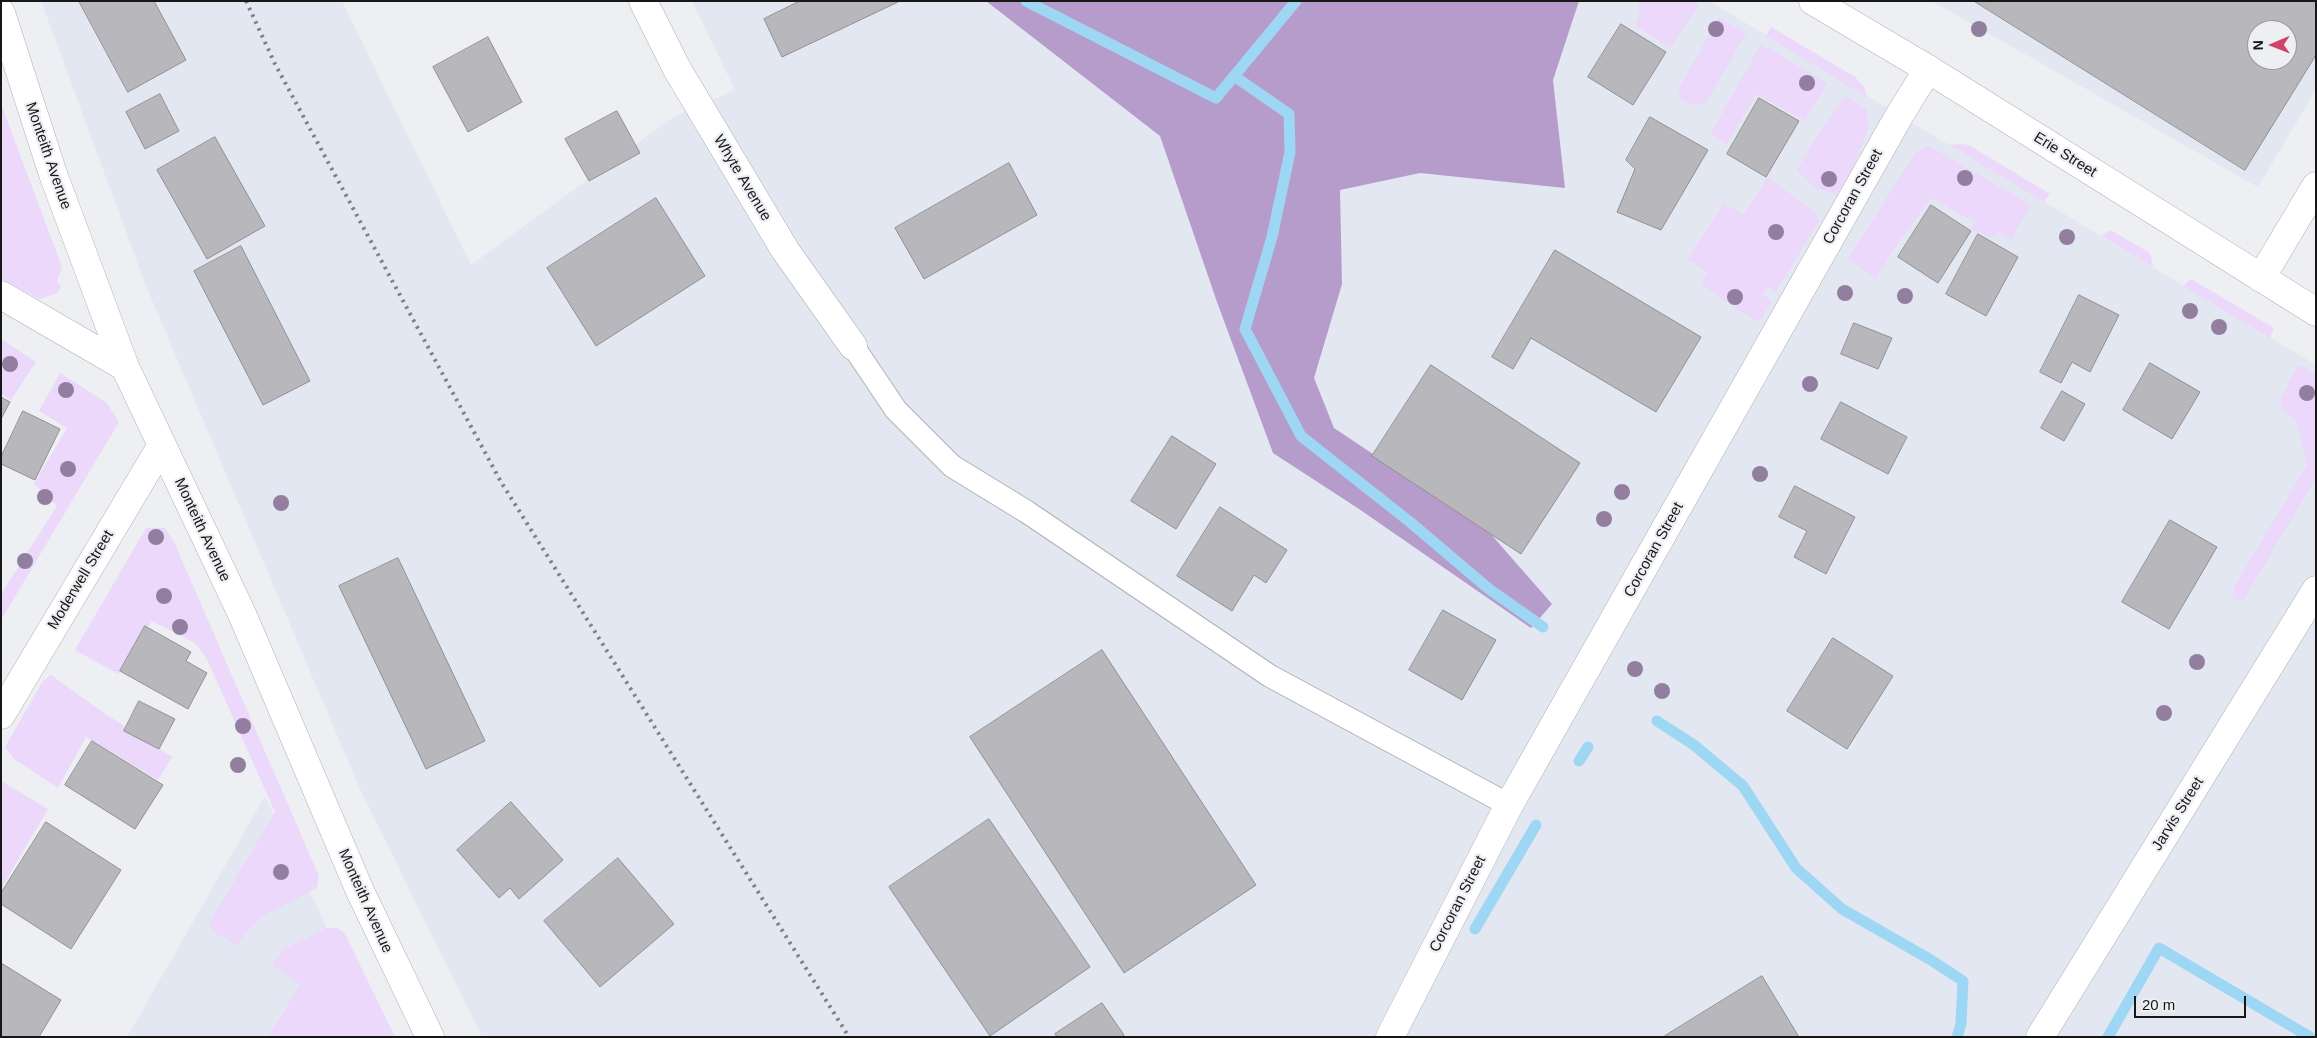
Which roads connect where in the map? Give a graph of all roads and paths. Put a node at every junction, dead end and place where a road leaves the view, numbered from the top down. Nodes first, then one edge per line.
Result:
1 (643, 1) edge
2 (1813, 1) edge
3 (1, 13) edge
4 (1928, 69) junction
5 (2316, 186) edge
6 (2261, 278) junction
7 (1, 295) edge
8 (2316, 312) edge
9 (853, 346) joint
10 (124, 368) junction
11 (162, 445) junction
12 (2316, 590) edge
13 (1, 714) edge
14 (1509, 804) junction
15 (430, 1037) edge
16 (1390, 1037) edge
17 (2040, 1037) edge

1 - 9 street, Whyte Avenue
2 - 4 street, Erie Street
3 - 10 street, Monteith Avenue
4 - 6 street, Erie Street
4 - 14 street, Corcoran Street
5 - 6 street
6 - 8 street, Erie Street
7 - 10 street
9 - 14 lane
10 - 11 street, Monteith Avenue
11 - 13 street, Moderwell Street
11 - 15 street, Monteith Avenue
12 - 17 street, Jarvis Street
14 - 16 street, Corcoran Street

